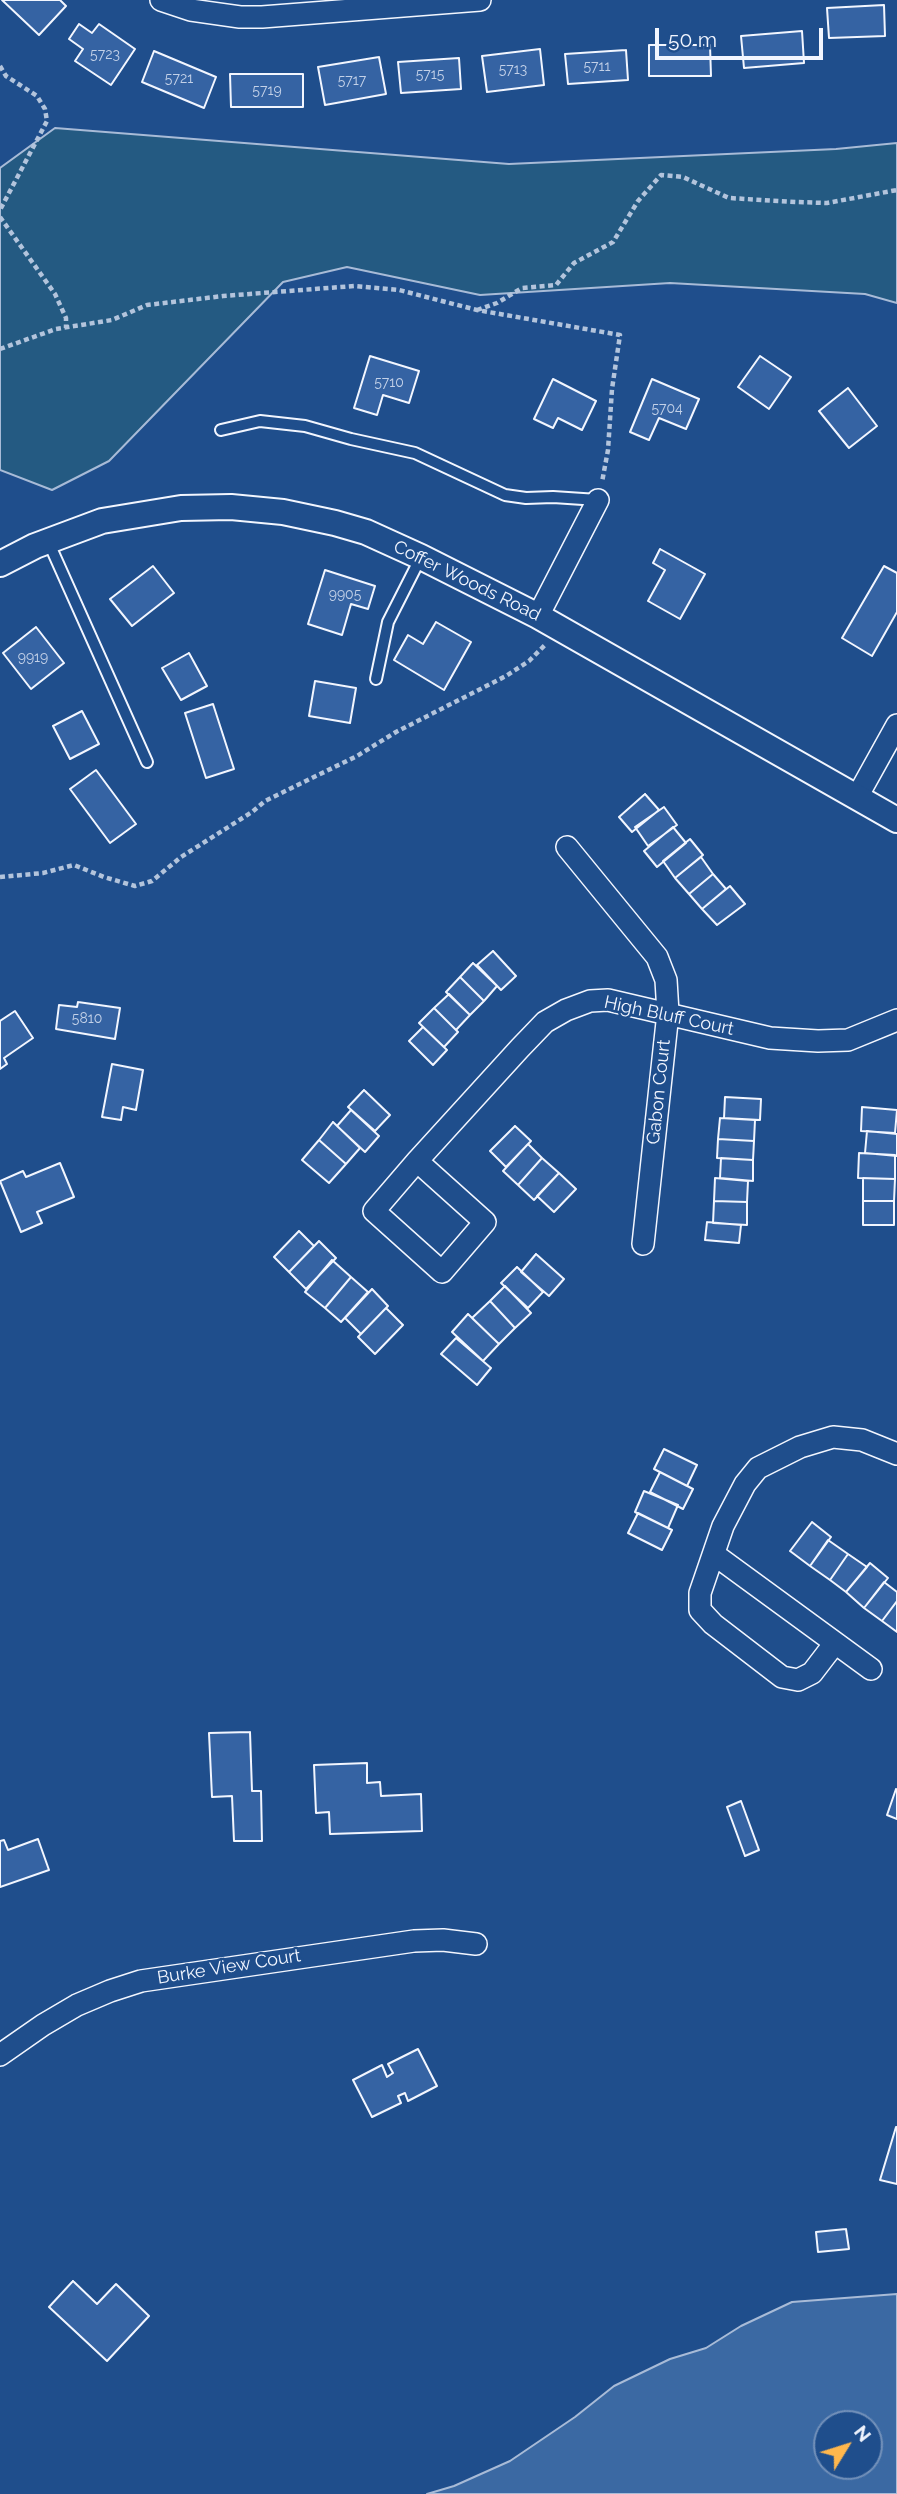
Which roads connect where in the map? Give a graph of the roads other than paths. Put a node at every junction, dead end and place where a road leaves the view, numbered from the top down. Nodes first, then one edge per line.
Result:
1 (161, 0) edge
2 (480, 0) edge
3 (455, 1) edge
4 (221, 430) dead end
5 (598, 500) joint
6 (48, 541) junction
7 (421, 556) junction
8 (0, 564) edge
9 (547, 621) junction
10 (376, 679) dead end
11 (897, 725) edge
12 (147, 762) dead end
13 (857, 797) junction
14 (897, 820) edge
15 (567, 847) dead end
16 (668, 1013) junction
17 (897, 1020) edge
18 (417, 1161) junction
19 (643, 1244) dead end
20 (897, 1454) edge
21 (715, 1555) junction
22 (835, 1643) junction
23 (871, 1670) dead end
24 (476, 1944) dead end
25 (0, 2055) edge

1 - 3 street
2 - 3 street
4 - 5 lane
5 - 9 street
6 - 7 street, Coffer Woods Road
6 - 8 street, Coffer Woods Road
6 - 12 lane
7 - 9 street, Coffer Woods Road
7 - 10 lane
9 - 13 street, Coffer Woods Road
11 - 13 street
13 - 14 street, Coffer Woods Road
15 - 16 street, Gabon Court
16 - 17 street, High Bluff Court
16 - 18 street, High Bluff Court
16 - 19 street, Gabon Court
18 - 18 street, High Bluff Court
20 - 21 street
21 - 22 street
21 - 22 street
22 - 23 street
24 - 25 street, Burke View Court

